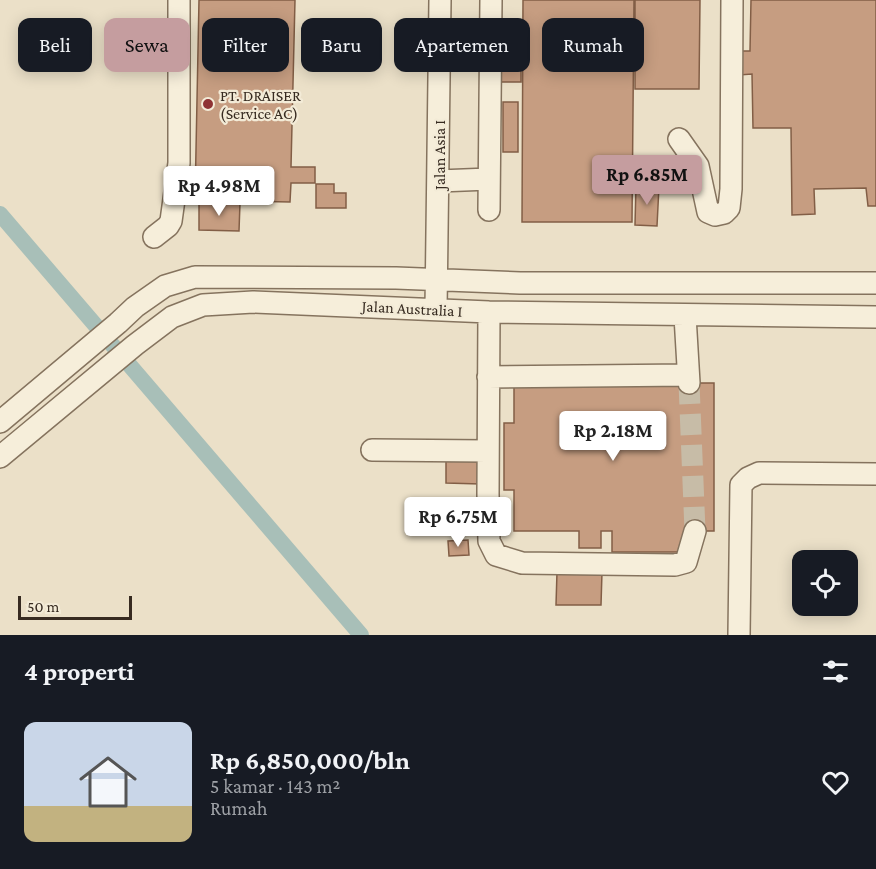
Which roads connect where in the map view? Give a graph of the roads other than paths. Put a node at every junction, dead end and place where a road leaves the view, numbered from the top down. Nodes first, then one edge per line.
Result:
1 (179, 0) edge
2 (440, 0) edge
3 (491, 0) edge
4 (732, 0) edge
5 (679, 139) dead end
6 (489, 179) junction
7 (439, 181) junction
8 (489, 210) dead end
9 (154, 237) dead end
10 (438, 279) junction
11 (876, 283) edge
12 (436, 309) junction
13 (489, 312) junction
14 (876, 317) edge
15 (687, 353) junction
16 (488, 377) junction
17 (0, 422) edge
18 (372, 450) dead end
19 (487, 451) junction
20 (0, 458) edge
21 (876, 474) edge
22 (695, 531) tunnel mouth
23 (739, 635) edge

1 - 9 lane
2 - 7 lane, Jalan Asia I
3 - 6 lane
4 - 5 lane
6 - 7 lane
6 - 8 lane
7 - 10 lane, Jalan Asia I
10 - 11 lane, Jalan Australia I
10 - 12 lane, Jalan Asia I
10 - 17 lane, Jalan Australia I
12 - 13 lane, Jalan Australia I
12 - 20 lane, Jalan Australia I
13 - 15 lane, Jalan Australia I
13 - 16 lane
14 - 15 lane, Jalan Australia I
15 - 16 lane
16 - 19 lane
18 - 19 lane
19 - 22 lane
21 - 23 lane

